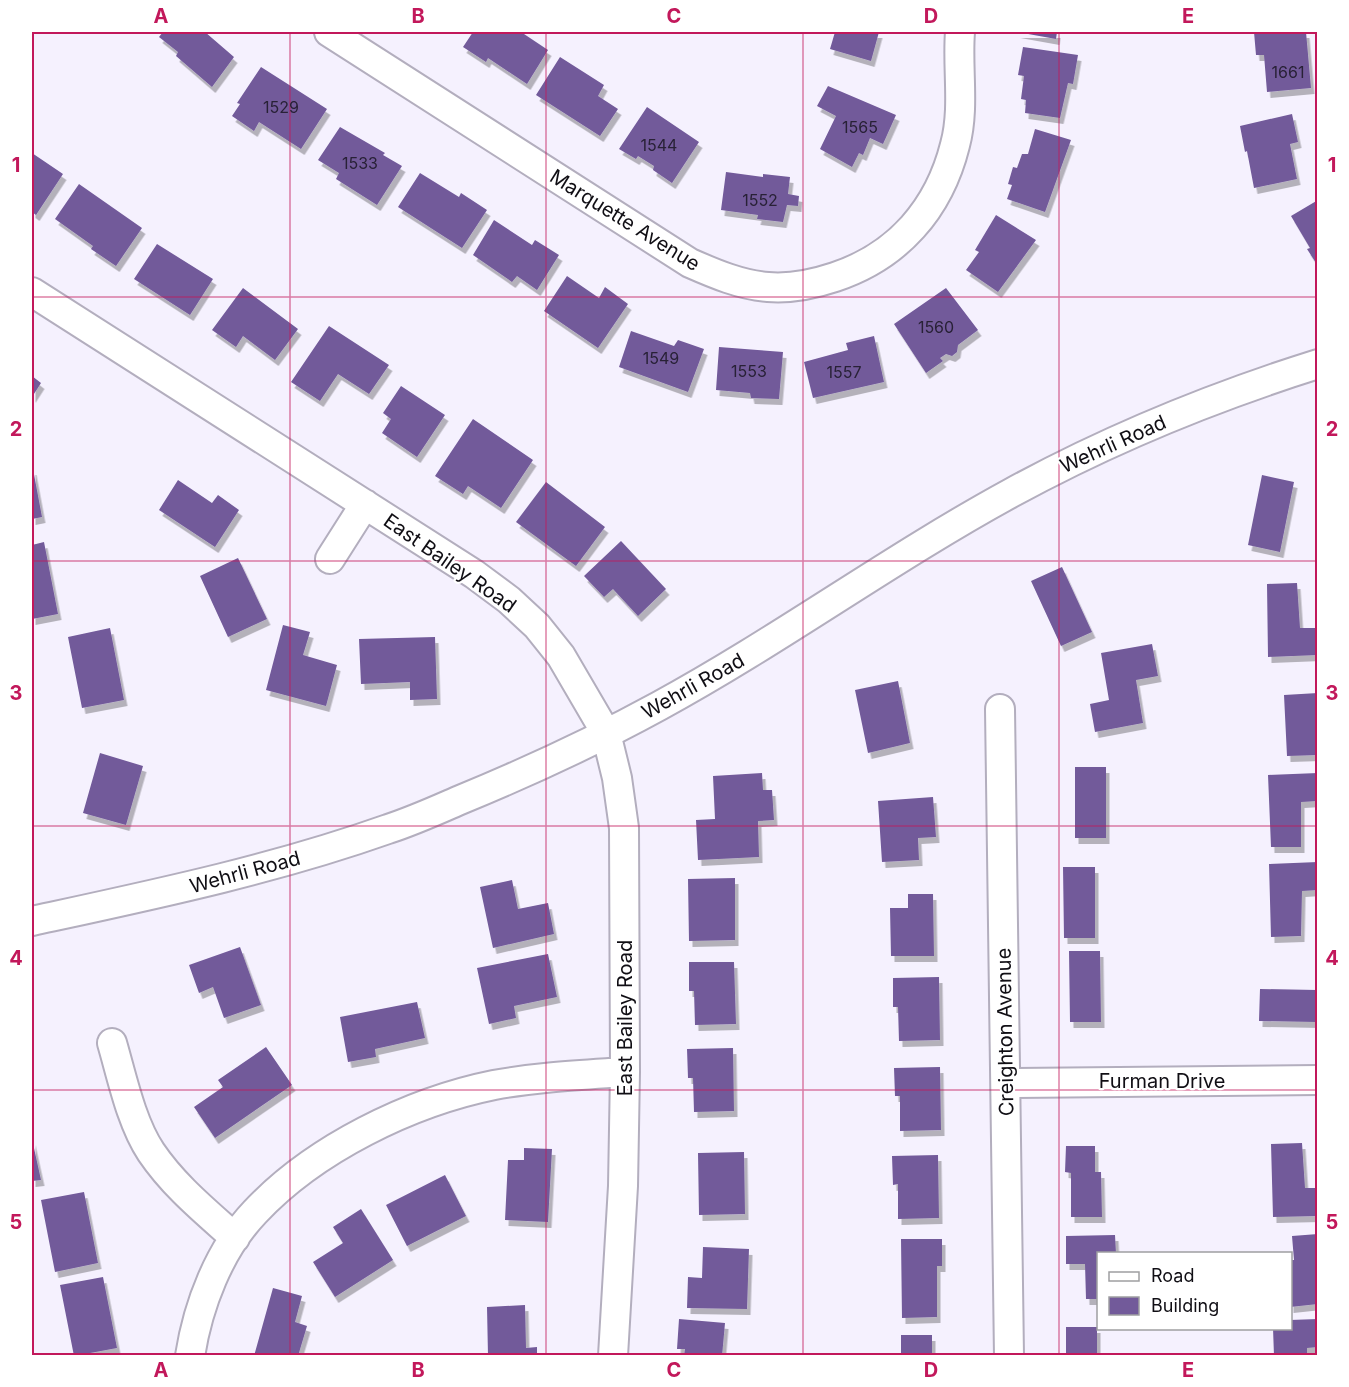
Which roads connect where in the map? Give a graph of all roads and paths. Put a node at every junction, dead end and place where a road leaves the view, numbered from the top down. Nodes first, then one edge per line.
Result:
1 (329, 32) edge
2 (960, 32) edge
3 (32, 292) edge
4 (1317, 364) edge
5 (364, 504) junction
6 (330, 559) dead end
7 (1000, 709) dead end
8 (606, 733) junction
9 (32, 921) edge
10 (112, 1043) dead end
11 (625, 1072) junction
12 (1317, 1080) edge
13 (1006, 1083) junction
14 (235, 1238) junction
15 (190, 1356) edge
16 (613, 1356) edge
17 (1009, 1356) edge

1 - 2 street, Marquette Avenue
3 - 5 street, East Bailey Road
4 - 8 street, Wehrli Road
5 - 6 street
5 - 8 street, East Bailey Road
7 - 13 street, Creighton Avenue
8 - 9 street, Wehrli Road
8 - 11 street, East Bailey Road
10 - 14 street
11 - 14 street
11 - 16 street, East Bailey Road
12 - 13 street, Furman Drive
13 - 17 street, Creighton Avenue
14 - 15 street

